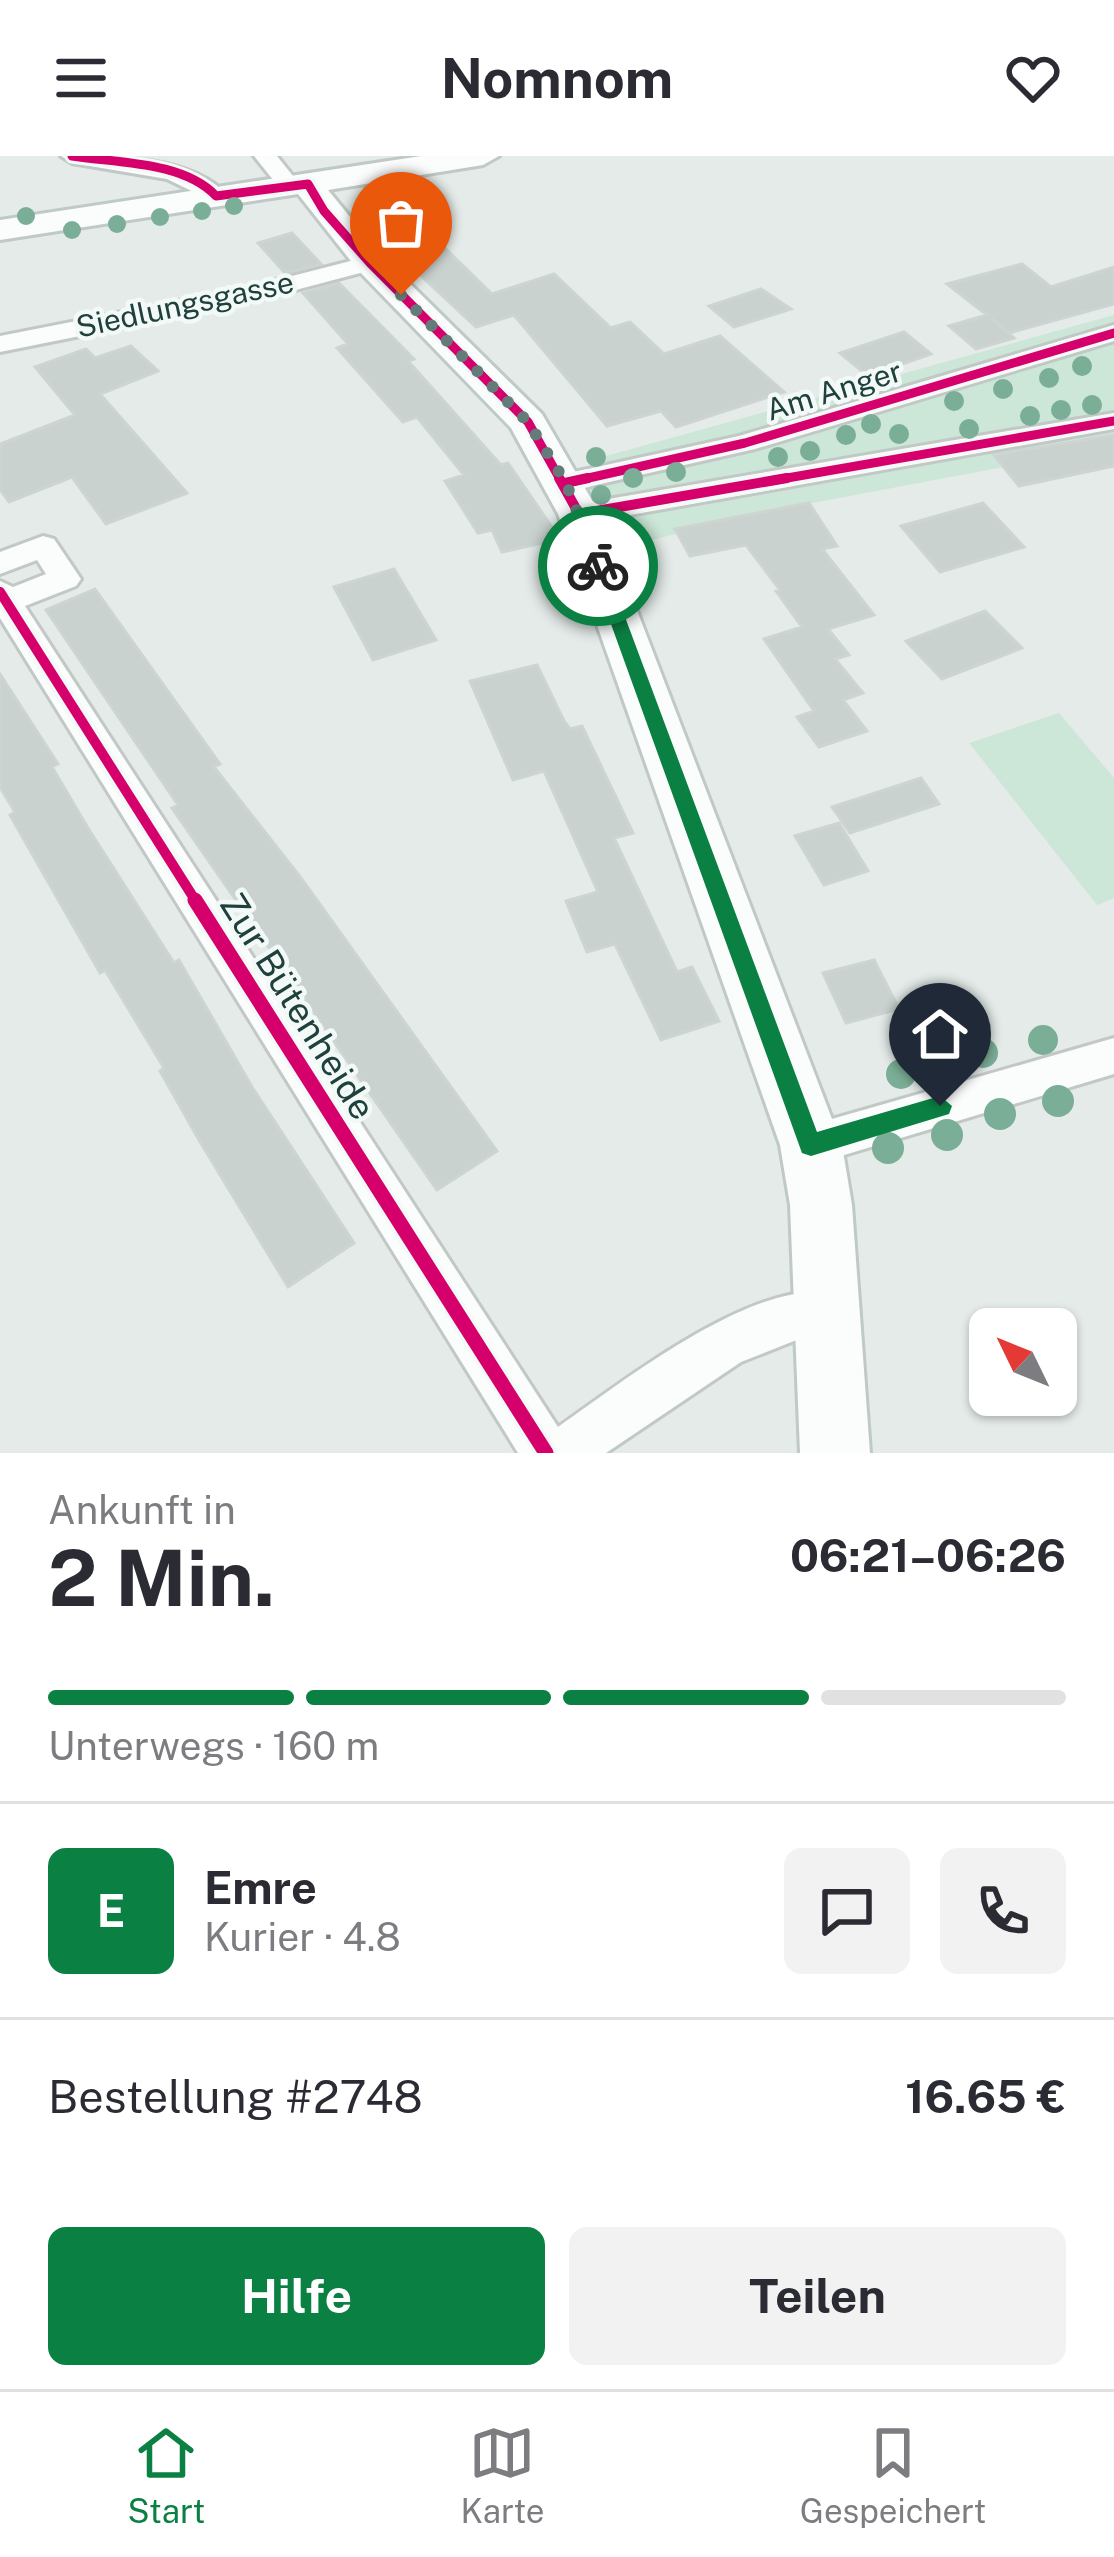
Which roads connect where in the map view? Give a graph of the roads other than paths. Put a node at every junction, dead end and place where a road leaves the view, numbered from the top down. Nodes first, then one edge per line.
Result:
1 (72, 156) edge
2 (266, 156) edge
3 (483, 156) edge
4 (299, 185) junction
5 (216, 196) junction
6 (0, 230) edge
7 (370, 263) junction
8 (1114, 333) edge
9 (0, 344) edge
10 (1114, 422) edge
11 (745, 443) junction
12 (769, 481) junction
13 (572, 498) junction
14 (2, 586) edge
15 (1114, 1055) edge
16 (811, 1145) junction
17 (827, 1314) junction
18 (546, 1453) edge
19 (564, 1453) edge
20 (835, 1453) edge

1 - 5 street
2 - 4 street
3 - 4 street
4 - 5 street
4 - 7 street
5 - 6 street
7 - 9 street, Siedlungsgasse
7 - 13 street
8 - 11 street, Am Anger
10 - 12 street, Am Anger
11 - 12 street, Am Anger
11 - 13 street, Am Anger
12 - 13 street, Am Anger
13 - 16 street
14 - 18 street, Zur Bütenheide
15 - 16 street
16 - 17 street
17 - 19 street
17 - 20 street

